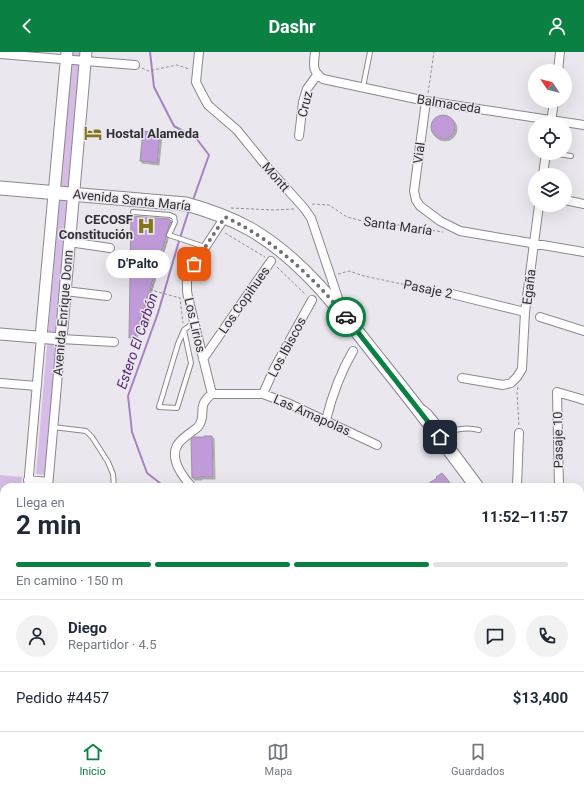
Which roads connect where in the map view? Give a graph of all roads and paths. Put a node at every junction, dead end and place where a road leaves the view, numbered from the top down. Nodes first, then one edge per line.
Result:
1 (199, 52) edge
2 (315, 52) edge
3 (370, 52) edge
4 (434, 52) edge
5 (560, 52) edge
6 (0, 54) edge
7 (67, 56) edge
8 (85, 56) edge
9 (559, 64) edge
10 (135, 65) dead end
11 (148, 71) dead end
12 (197, 71) junction
13 (317, 75) junction
14 (363, 88) junction
15 (426, 101) junction
16 (528, 117) edge
17 (572, 124) edge
18 (584, 125) edge
19 (299, 136) dead end
20 (58, 153) junction
21 (77, 155) junction
22 (0, 188) edge
23 (55, 192) junction
24 (73, 194) junction
25 (572, 201) edge
26 (584, 204) edge
27 (304, 208) junction
28 (133, 212) dead end
29 (229, 212) junction
30 (538, 212) edge
31 (52, 225) junction
32 (71, 225) junction
33 (444, 232) dead end
34 (169, 235) junction
35 (69, 242) junction
36 (534, 243) junction
37 (205, 247) junction
38 (110, 248) dead end
39 (584, 252) edge
40 (271, 261) dead end
41 (330, 277) junction
42 (65, 291) junction
43 (452, 294) joint
44 (107, 296) dead end
45 (312, 300) dead end
46 (525, 312) junction
47 (343, 314) junction
48 (540, 317) dead end
49 (194, 322) junction
50 (184, 330) junction
51 (584, 331) edge
52 (0, 334) edge
53 (41, 337) junction
54 (61, 339) junction
55 (114, 342) dead end
56 (353, 351) dead end
57 (203, 359) junction
58 (462, 378) dead end
59 (0, 383) edge
60 (519, 384) dead end
61 (37, 386) junction
62 (212, 394) junction
63 (263, 394) junction
64 (584, 400) edge
65 (326, 420) junction
66 (53, 427) junction
67 (479, 430) dead end
68 (519, 433) joint
69 (443, 435) junction
70 (377, 445) dead end
71 (467, 473) junction
72 (28, 483) edge
73 (48, 483) edge
74 (114, 483) edge
75 (189, 483) edge
76 (474, 483) edge
77 (480, 483) edge
78 (517, 483) edge
79 (558, 483) edge

1 - 12 street, Montt
2 - 13 street, Cruz
3 - 14 lane
4 - 15 path
5 - 9 street
6 - 7 street
7 - 8 street
7 - 20 street, Avenida Enrique Donn
8 - 10 street
8 - 21 street, Avenida Enrique Donn
11 - 12 path
12 - 27 street, Montt
13 - 14 street, Balmaceda
13 - 19 street, Cruz
14 - 15 street, Balmaceda
15 - 16 street, Balmaceda
15 - 36 street, Vial
17 - 18 street, Balmaceda
20 - 21 street
20 - 23 street, Avenida Enrique Donn
21 - 24 street, Avenida Enrique Donn
22 - 23 main road, Avenida Santa María
23 - 24 main road, Avenida Santa María
23 - 31 street, Avenida Enrique Donn
24 - 29 main road, Avenida Santa María
24 - 32 street, Avenida Enrique Donn
25 - 26 street
27 - 29 path, Santa María
27 - 33 path, Santa María
27 - 41 street, Montt
28 - 34 lane
29 - 37 street, Los Lirios
29 - 47 main road, Avenida Santa María
30 - 36 street, Egaña
31 - 32 street
31 - 53 street, Avenida Enrique Donn
32 - 35 street, Avenida Enrique Donn
34 - 37 lane
34 - 50 path
35 - 38 street
35 - 42 street, Avenida Enrique Donn
36 - 39 street
36 - 46 street, Egaña
37 - 49 street, Los Lirios
40 - 57 street, Los Copihues
41 - 43 path, Pasaje 2
41 - 47 street, Montt
42 - 44 street
42 - 54 street, Avenida Enrique Donn
43 - 46 street, Pasaje 2
45 - 63 street, Los Ibiscos
46 - 58 street, Egaña
47 - 69 main road, Avenida Santa María
48 - 51 street
49 - 50 lane
49 - 57 street, Los Lirios
50 - 50 lane
52 - 53 street
53 - 54 street
53 - 61 street, Avenida Enrique Donn
54 - 55 street
54 - 66 street, Avenida Enrique Donn
56 - 65 street
57 - 62 street, Los Lirios
59 - 61 street
60 - 68 path
61 - 72 street, Avenida Enrique Donn
62 - 63 street, Las Amapolas
62 - 75 street
63 - 65 street, Las Amapolas
64 - 79 street, Pasaje 10
65 - 70 street, Las Amapolas
66 - 73 street, Avenida Enrique Donn
66 - 74 lane
67 - 69 lane
68 - 78 street
69 - 71 main road, Avenida Santa María
71 - 76 main road, Avenida Santa María
71 - 77 street

